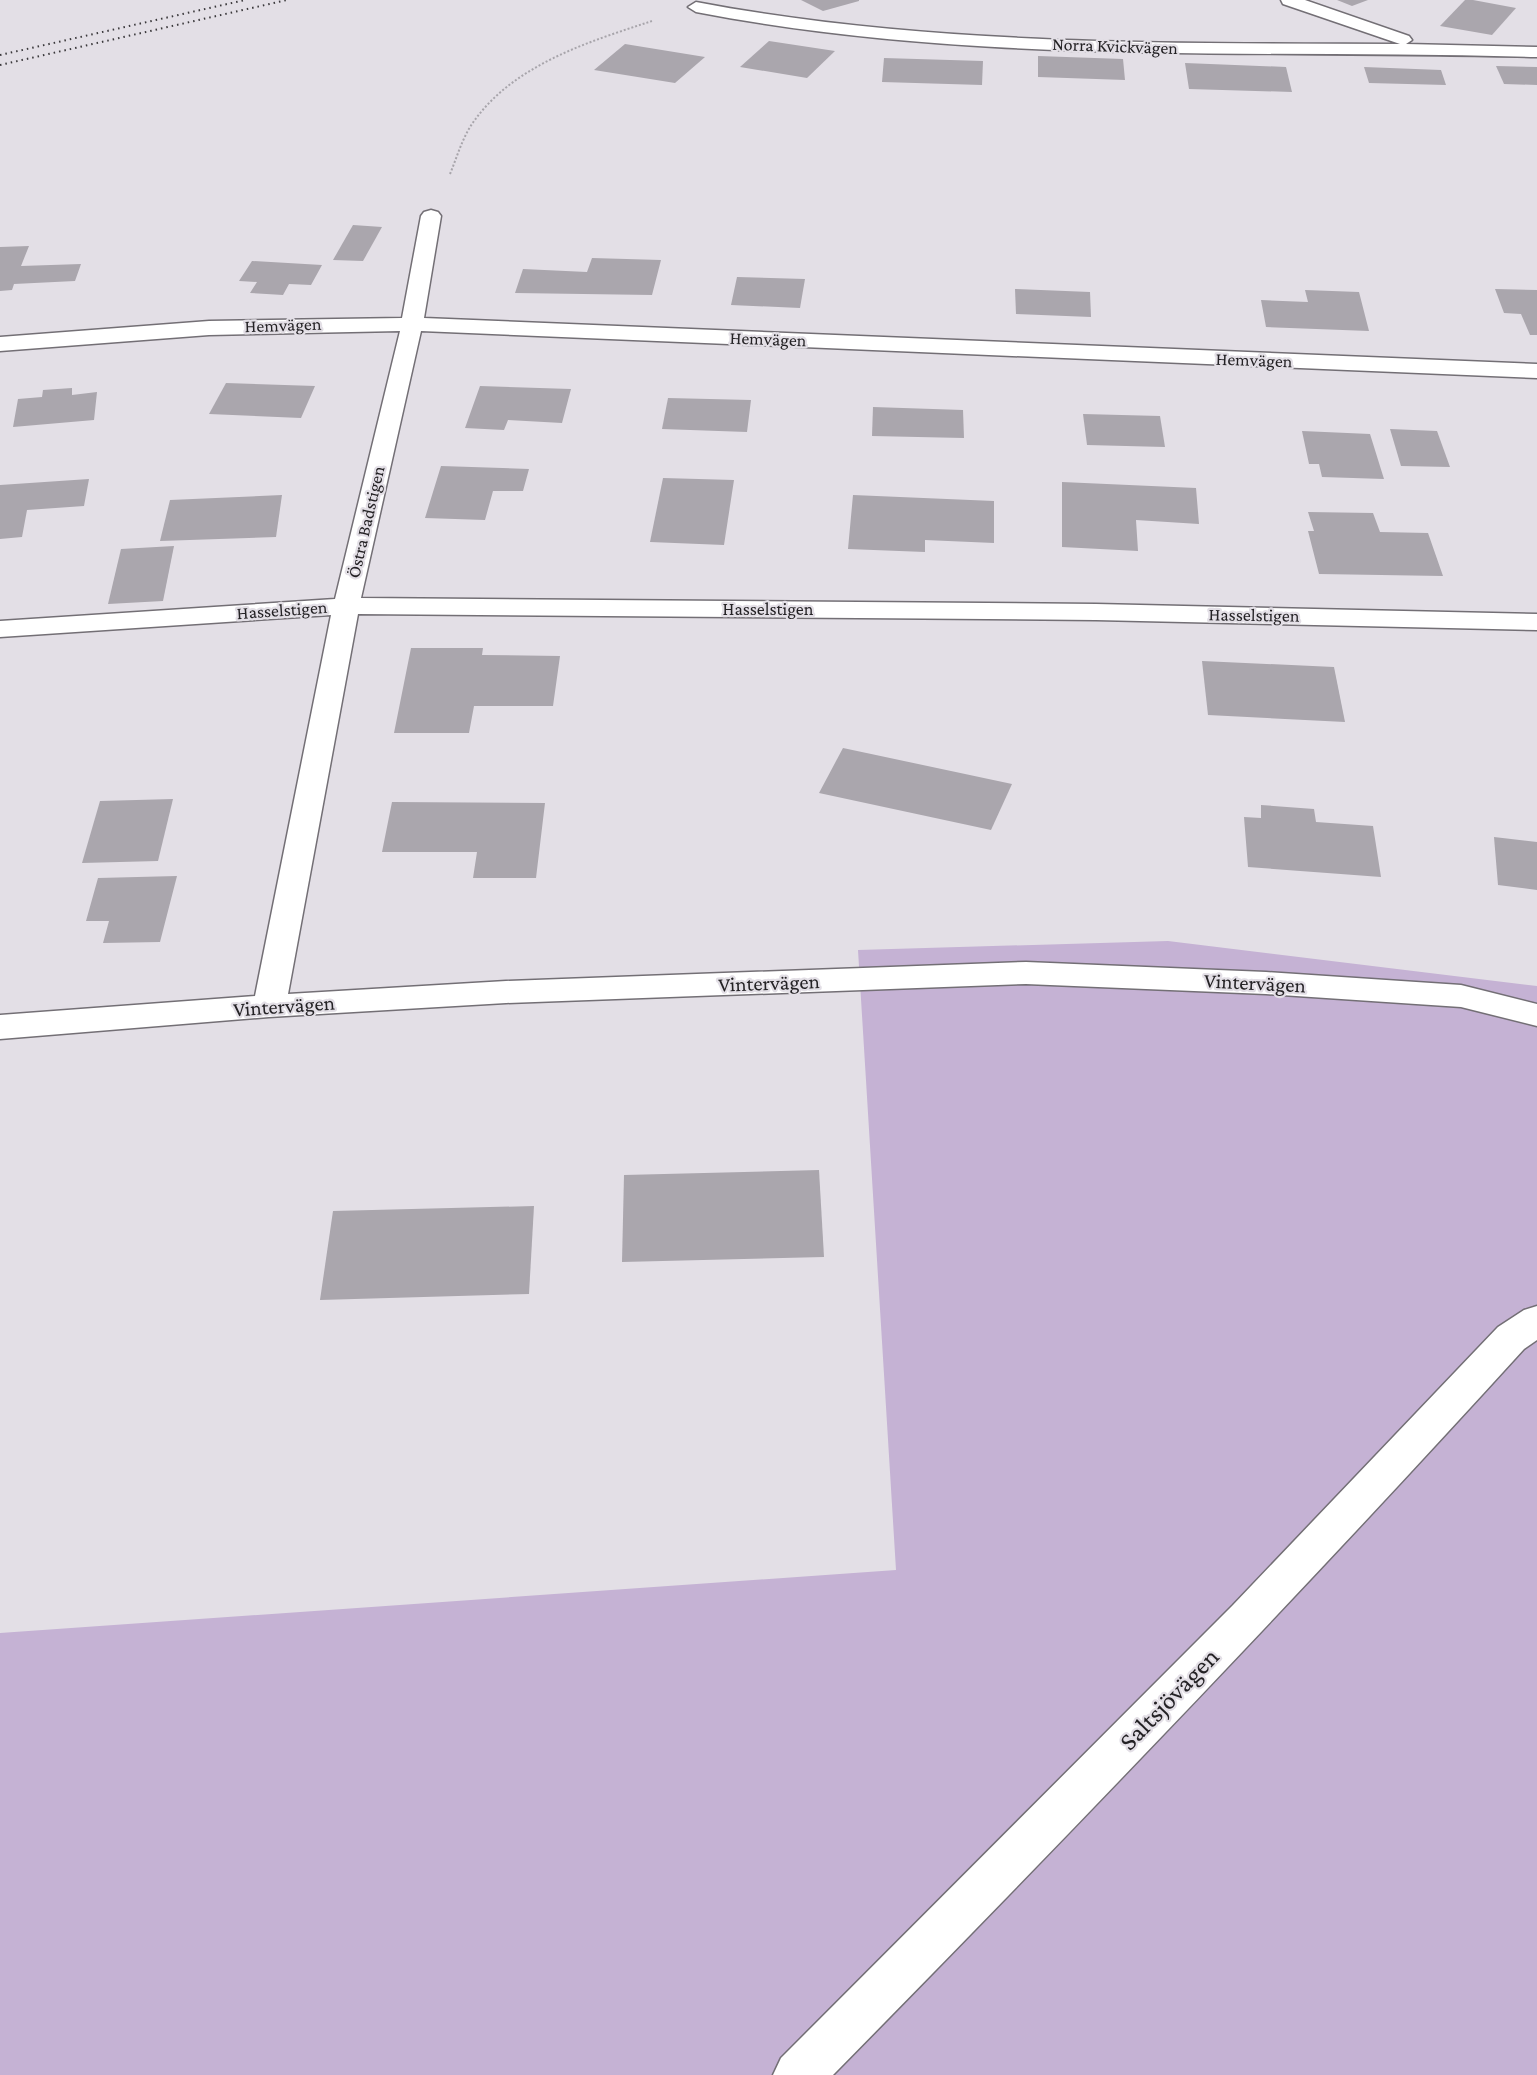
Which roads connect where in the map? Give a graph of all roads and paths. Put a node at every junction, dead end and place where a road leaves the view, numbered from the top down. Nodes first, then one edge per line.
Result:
1 (718, 0) edge
2 (1289, 0) edge
3 (696, 7) junction
4 (1427, 48) junction
5 (1537, 52) edge
6 (431, 216) joint
7 (412, 324) junction
8 (0, 344) edge
9 (1537, 371) edge
10 (346, 606) junction
11 (1537, 622) edge
12 (0, 629) edge
13 (269, 1006) junction
14 (1537, 1015) edge
15 (0, 1027) edge
16 (1537, 1321) edge
17 (798, 2075) edge

1 - 3 street
2 - 4 street
3 - 4 street, Norra Kvickvägen
3 - 6 path
4 - 5 street, Norra Kvickvägen
6 - 7 street, Östra Badstigen
7 - 8 street, Hemvägen
7 - 9 street, Hemvägen
7 - 10 street, Östra Badstigen
10 - 11 street, Hasselstigen
10 - 12 street, Hasselstigen
10 - 13 street, Östra Badstigen
13 - 14 street, Vintervägen
13 - 15 street, Vintervägen
16 - 17 street, Saltsjövägen

